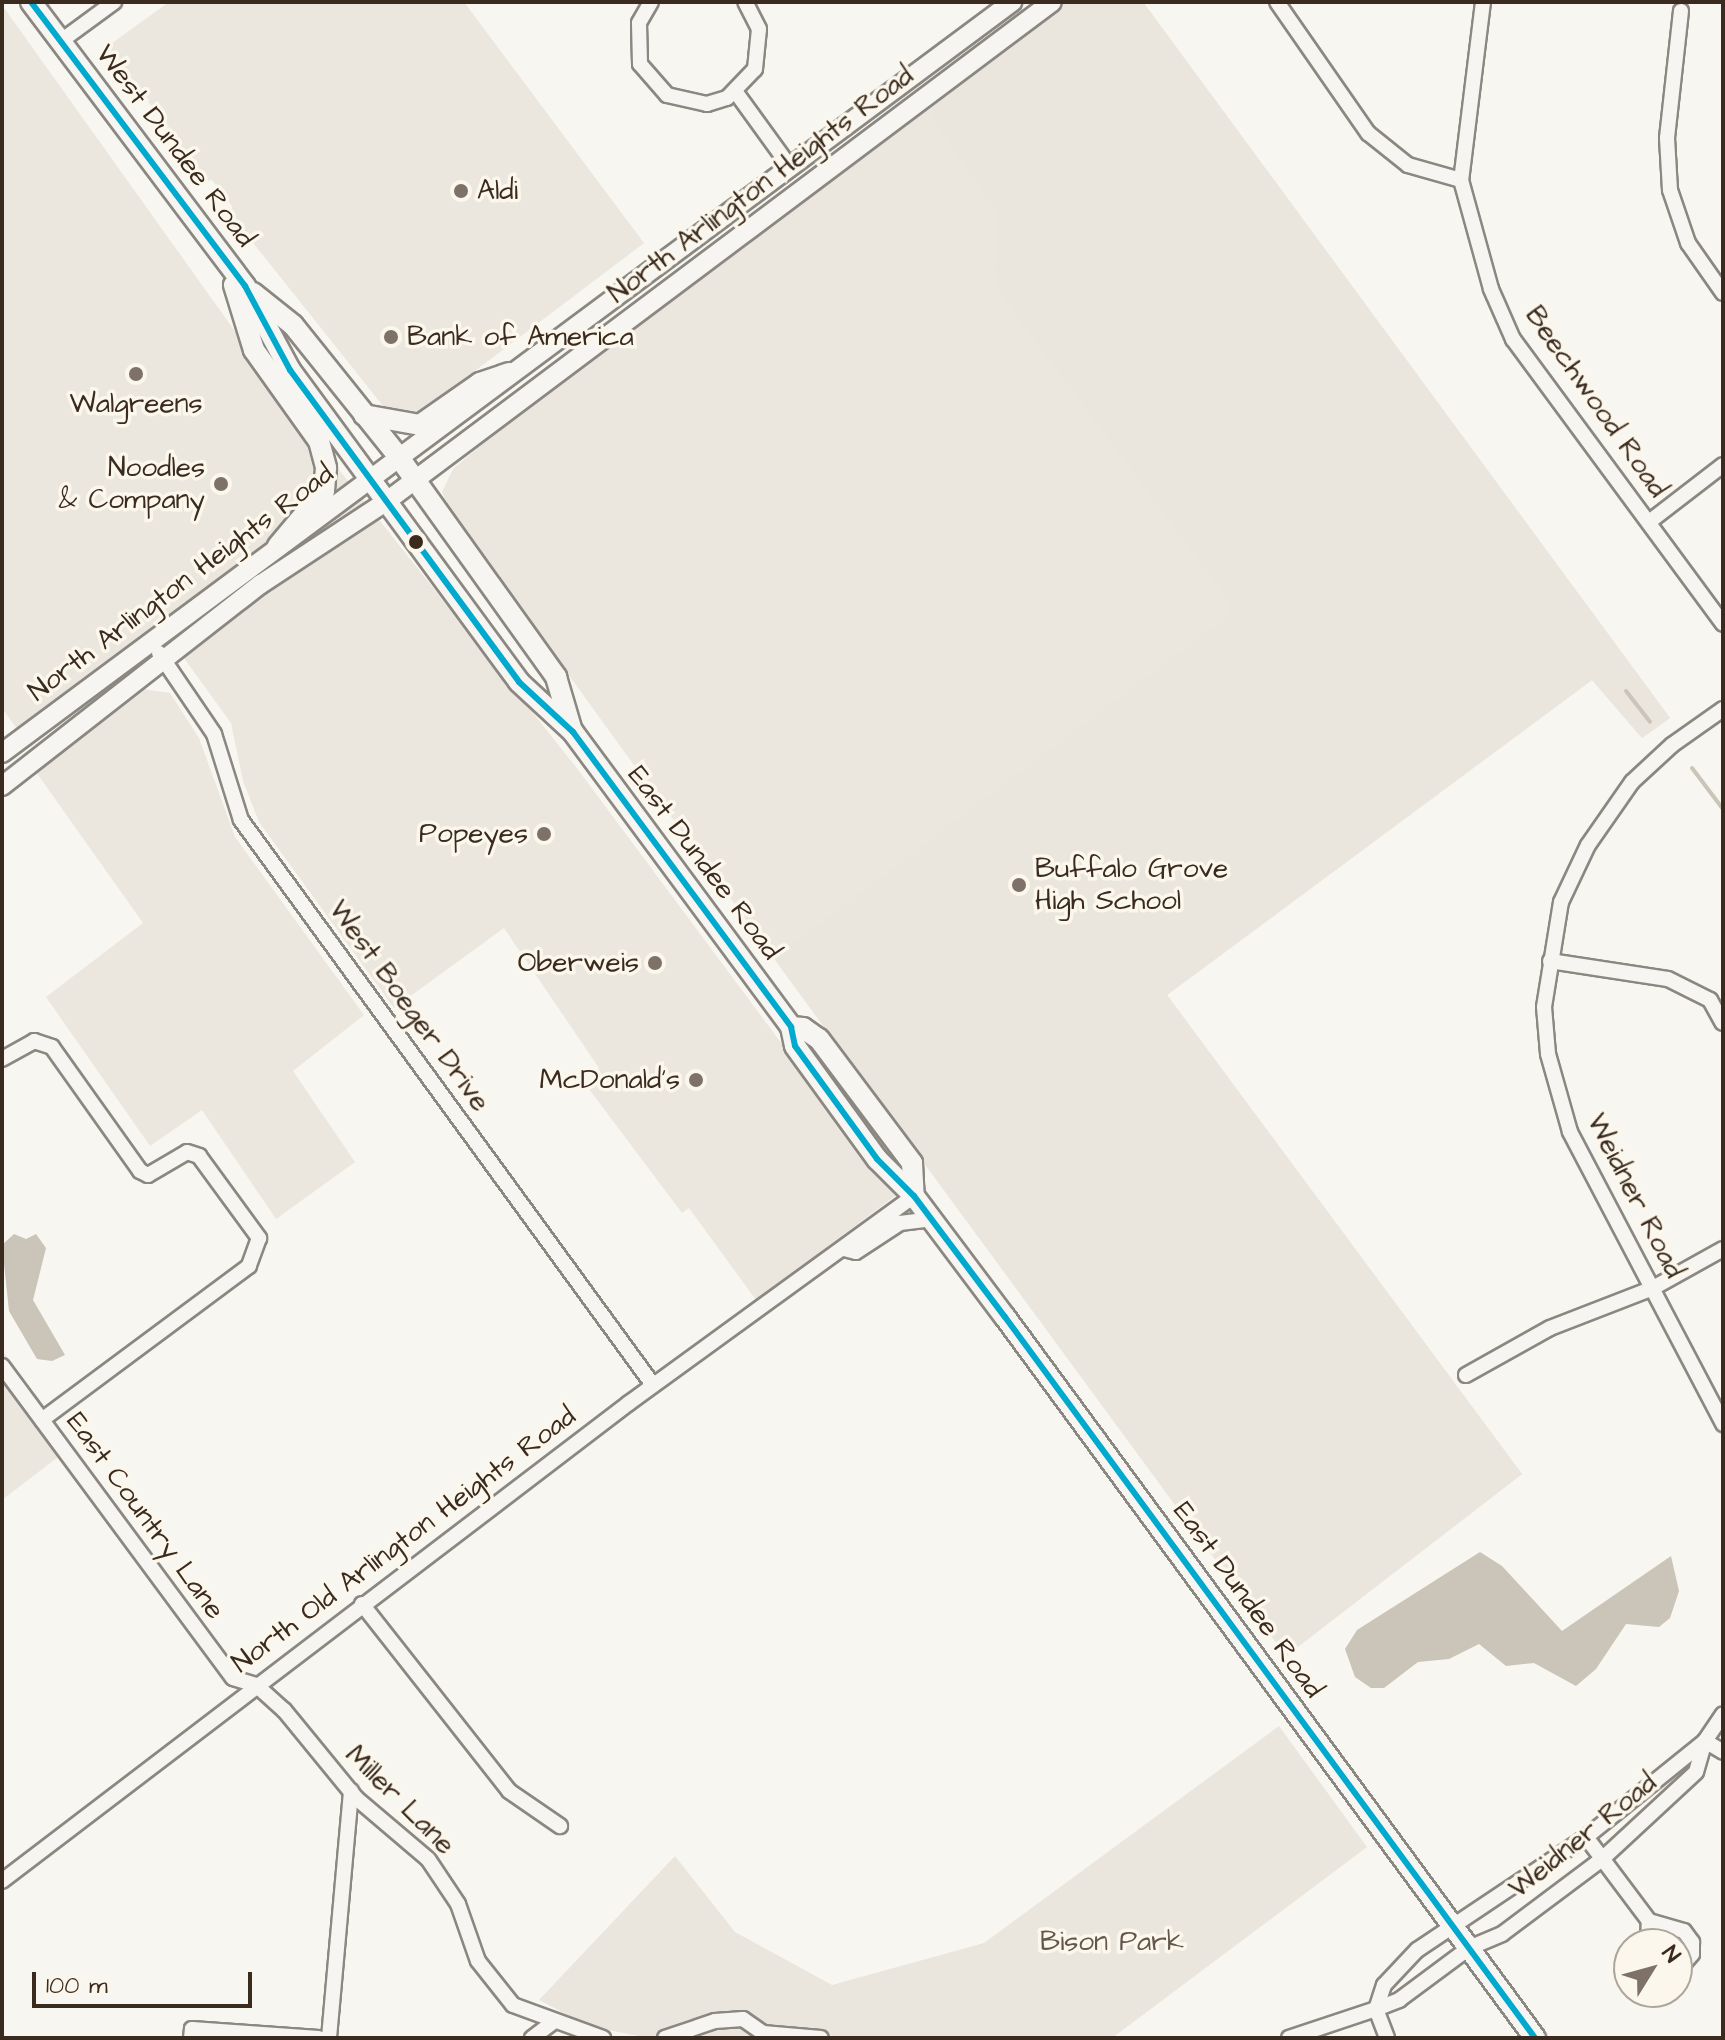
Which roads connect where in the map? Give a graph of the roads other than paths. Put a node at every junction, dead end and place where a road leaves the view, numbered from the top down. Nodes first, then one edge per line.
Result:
1 (31, 2) edge
2 (114, 2) edge
3 (651, 2) edge
4 (745, 2) edge
5 (1012, 2) edge
6 (1052, 2) edge
7 (1277, 2) edge
8 (1483, 2) edge
9 (1681, 11) dead end
10 (61, 41) junction
11 (735, 91) junction
12 (790, 167) junction
13 (1461, 180) junction
14 (227, 262) junction
15 (245, 286) junction
16 (1723, 293) edge
17 (509, 373) junction
18 (364, 415) junction
19 (398, 456) junction
20 (1723, 465) edge
21 (369, 477) junction
22 (415, 479) junction
23 (387, 501) junction
24 (1649, 522) junction
25 (278, 546) junction
26 (1723, 624) edge
27 (151, 643) junction
28 (165, 661) junction
29 (1723, 709) edge
30 (573, 732) junction
31 (2, 753) edge
32 (2, 786) edge
33 (1550, 961) junction
34 (1723, 1023) edge
35 (2, 1059) edge
36 (914, 1196) junction
37 (931, 1219) junction
38 (844, 1249) junction
39 (1723, 1249) edge
40 (1653, 1288) junction
41 (2, 1366) edge
42 (1466, 1375) dead end
43 (653, 1385) junction
44 (42, 1420) junction
45 (1723, 1424) edge
46 (362, 1604) junction
47 (256, 1685) junction
48 (1723, 1714) edge
49 (1705, 1741) junction
50 (1723, 1752) edge
51 (351, 1791) junction
52 (560, 1826) dead end
53 (1586, 1837) junction
54 (1601, 1860) junction
55 (2, 1881) edge
56 (1649, 1921) junction
57 (1452, 1925) junction
58 (1649, 1928) edge
59 (1674, 1928) edge
60 (1469, 1948) junction
61 (1376, 2009) junction
62 (553, 2022) junction
63 (763, 2035) edge
64 (191, 2038) edge
65 (319, 2038) edge
66 (329, 2038) edge
67 (532, 2038) edge
68 (603, 2038) edge
69 (665, 2038) edge
70 (821, 2038) edge
71 (1289, 2038) edge
72 (1387, 2038) edge
73 (1535, 2038) edge

1 - 10 main road, West Dundee Road
2 - 10 street
3 - 11 street
4 - 11 street
5 - 12 main road, North Arlington Heights Road
6 - 22 main road, North Arlington Heights Road
7 - 13 street
8 - 13 street, Beechwood Road
9 - 16 street
10 - 14 main road, West Dundee Road
11 - 12 street
12 - 17 main road, North Arlington Heights Road
13 - 24 street, Beechwood Road
14 - 15 main road, West Dundee Road
14 - 25 main road
15 - 18 main road, West Dundee Road
15 - 21 main road, West Dundee Road
17 - 18 main road
17 - 19 main road, North Arlington Heights Road
18 - 19 main road, West Dundee Road
19 - 21 main road, North Arlington Heights Road
19 - 22 main road, East Dundee Road
20 - 24 street
21 - 23 main road, East Dundee Road
21 - 25 main road, North Arlington Heights Road
22 - 23 main road, North Arlington Heights Road
22 - 30 main road, East Dundee Road
23 - 28 main road, North Arlington Heights Road
23 - 30 main road, East Dundee Road
24 - 26 street, Beechwood Road
25 - 27 main road, North Arlington Heights Road
27 - 28 street, West Boeger Drive
27 - 31 main road, North Arlington Heights Road
28 - 32 main road, North Arlington Heights Road
28 - 43 street, West Boeger Drive
29 - 33 street, Weidner Road
30 - 36 main road, East Dundee Road
33 - 34 street
33 - 40 street, Weidner Road
35 - 44 street
36 - 37 main road, East Dundee Road
36 - 38 street, North Old Arlington Heights Road
37 - 38 street, North Old Arlington Heights Road
37 - 57 main road, East Dundee Road
38 - 43 street, North Old Arlington Heights Road
39 - 40 street
40 - 42 street
40 - 45 street, Weidner Road
41 - 44 street, East Country Lane
43 - 46 street, North Old Arlington Heights Road
44 - 47 street, East Country Lane
46 - 47 street, North Old Arlington Heights Road
46 - 52 street
47 - 51 street, Miller Lane
47 - 55 street, North Old Arlington Heights Road
48 - 49 street, Weidner Road
49 - 50 street
49 - 53 street, Weidner Road
49 - 54 street, Weidner Road
51 - 62 street, Miller Lane
51 - 66 street
53 - 54 street
53 - 57 street, Weidner Road
54 - 56 street
54 - 60 street, Weidner Road
56 - 58 street
56 - 59 street
57 - 60 main road, East Dundee Road
57 - 61 street, Weidner Road
60 - 61 street, Weidner Road
60 - 73 main road, East Dundee Road
61 - 71 street, Weidner Road
61 - 72 street
62 - 67 street
62 - 68 street, Miller Lane
63 - 69 street
63 - 70 street
64 - 65 street

